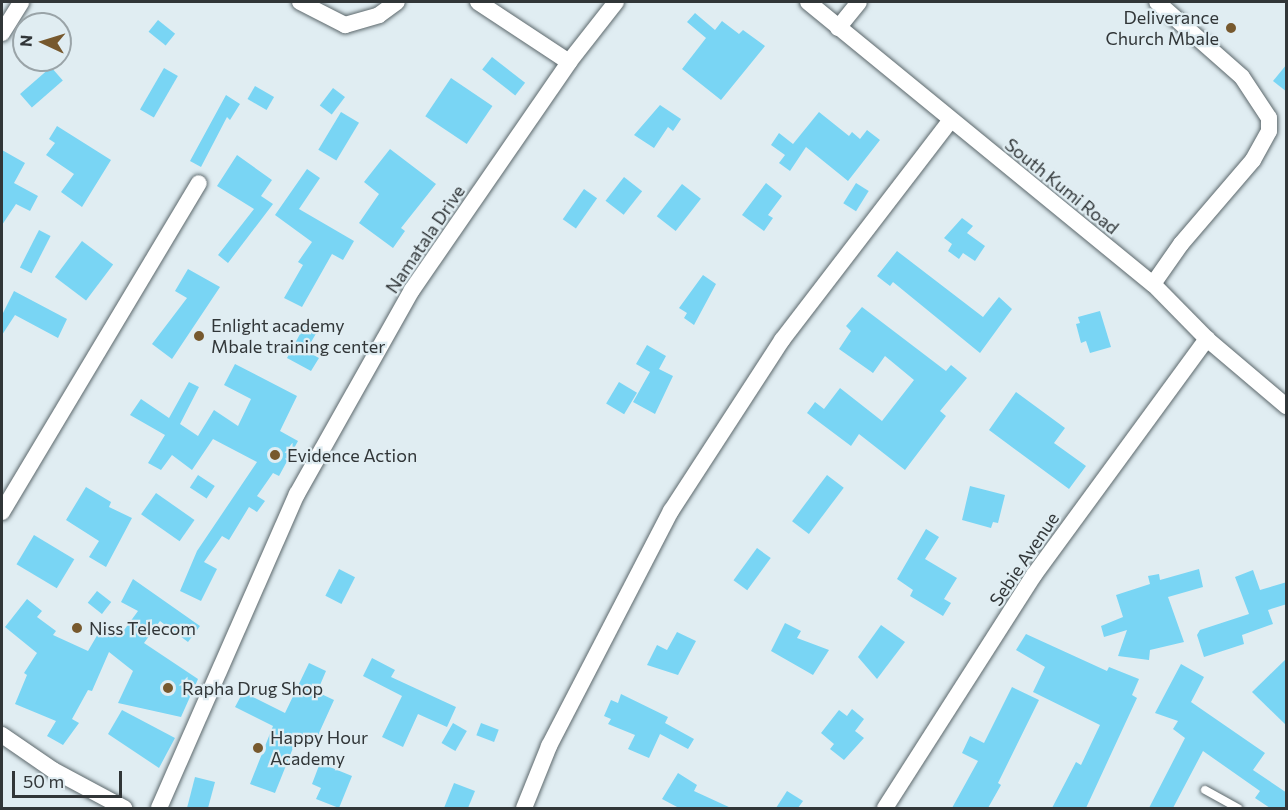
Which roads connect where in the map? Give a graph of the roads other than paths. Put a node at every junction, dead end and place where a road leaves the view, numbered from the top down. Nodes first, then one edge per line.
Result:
1 (21, 2) edge
2 (300, 2) edge
3 (397, 2) edge
4 (478, 2) edge
5 (616, 2) edge
6 (808, 2) edge
7 (859, 2) edge
8 (1157, 2) edge
9 (838, 28) junction
10 (2, 33) edge
11 (569, 62) junction
12 (950, 121) junction
13 (199, 183) dead end
14 (1153, 284) junction
15 (1207, 339) junction
16 (1287, 406) edge
17 (2, 512) edge
18 (2, 735) edge
19 (1204, 790) dead end
20 (124, 808) edge
21 (159, 808) edge
22 (524, 808) edge
23 (885, 808) edge
24 (1238, 808) edge

1 - 10 street
2 - 3 street
4 - 11 street
5 - 11 street, Namatala Drive
6 - 9 street, South Kumi Road
7 - 9 street
8 - 14 street
9 - 12 street, South Kumi Road
11 - 21 street, Namatala Drive
12 - 14 street, South Kumi Road
12 - 22 street
13 - 17 street
14 - 15 street, South Kumi Road
15 - 16 street, South Kumi Road
15 - 23 street, Sebie Avenue
18 - 20 street
19 - 24 lane

